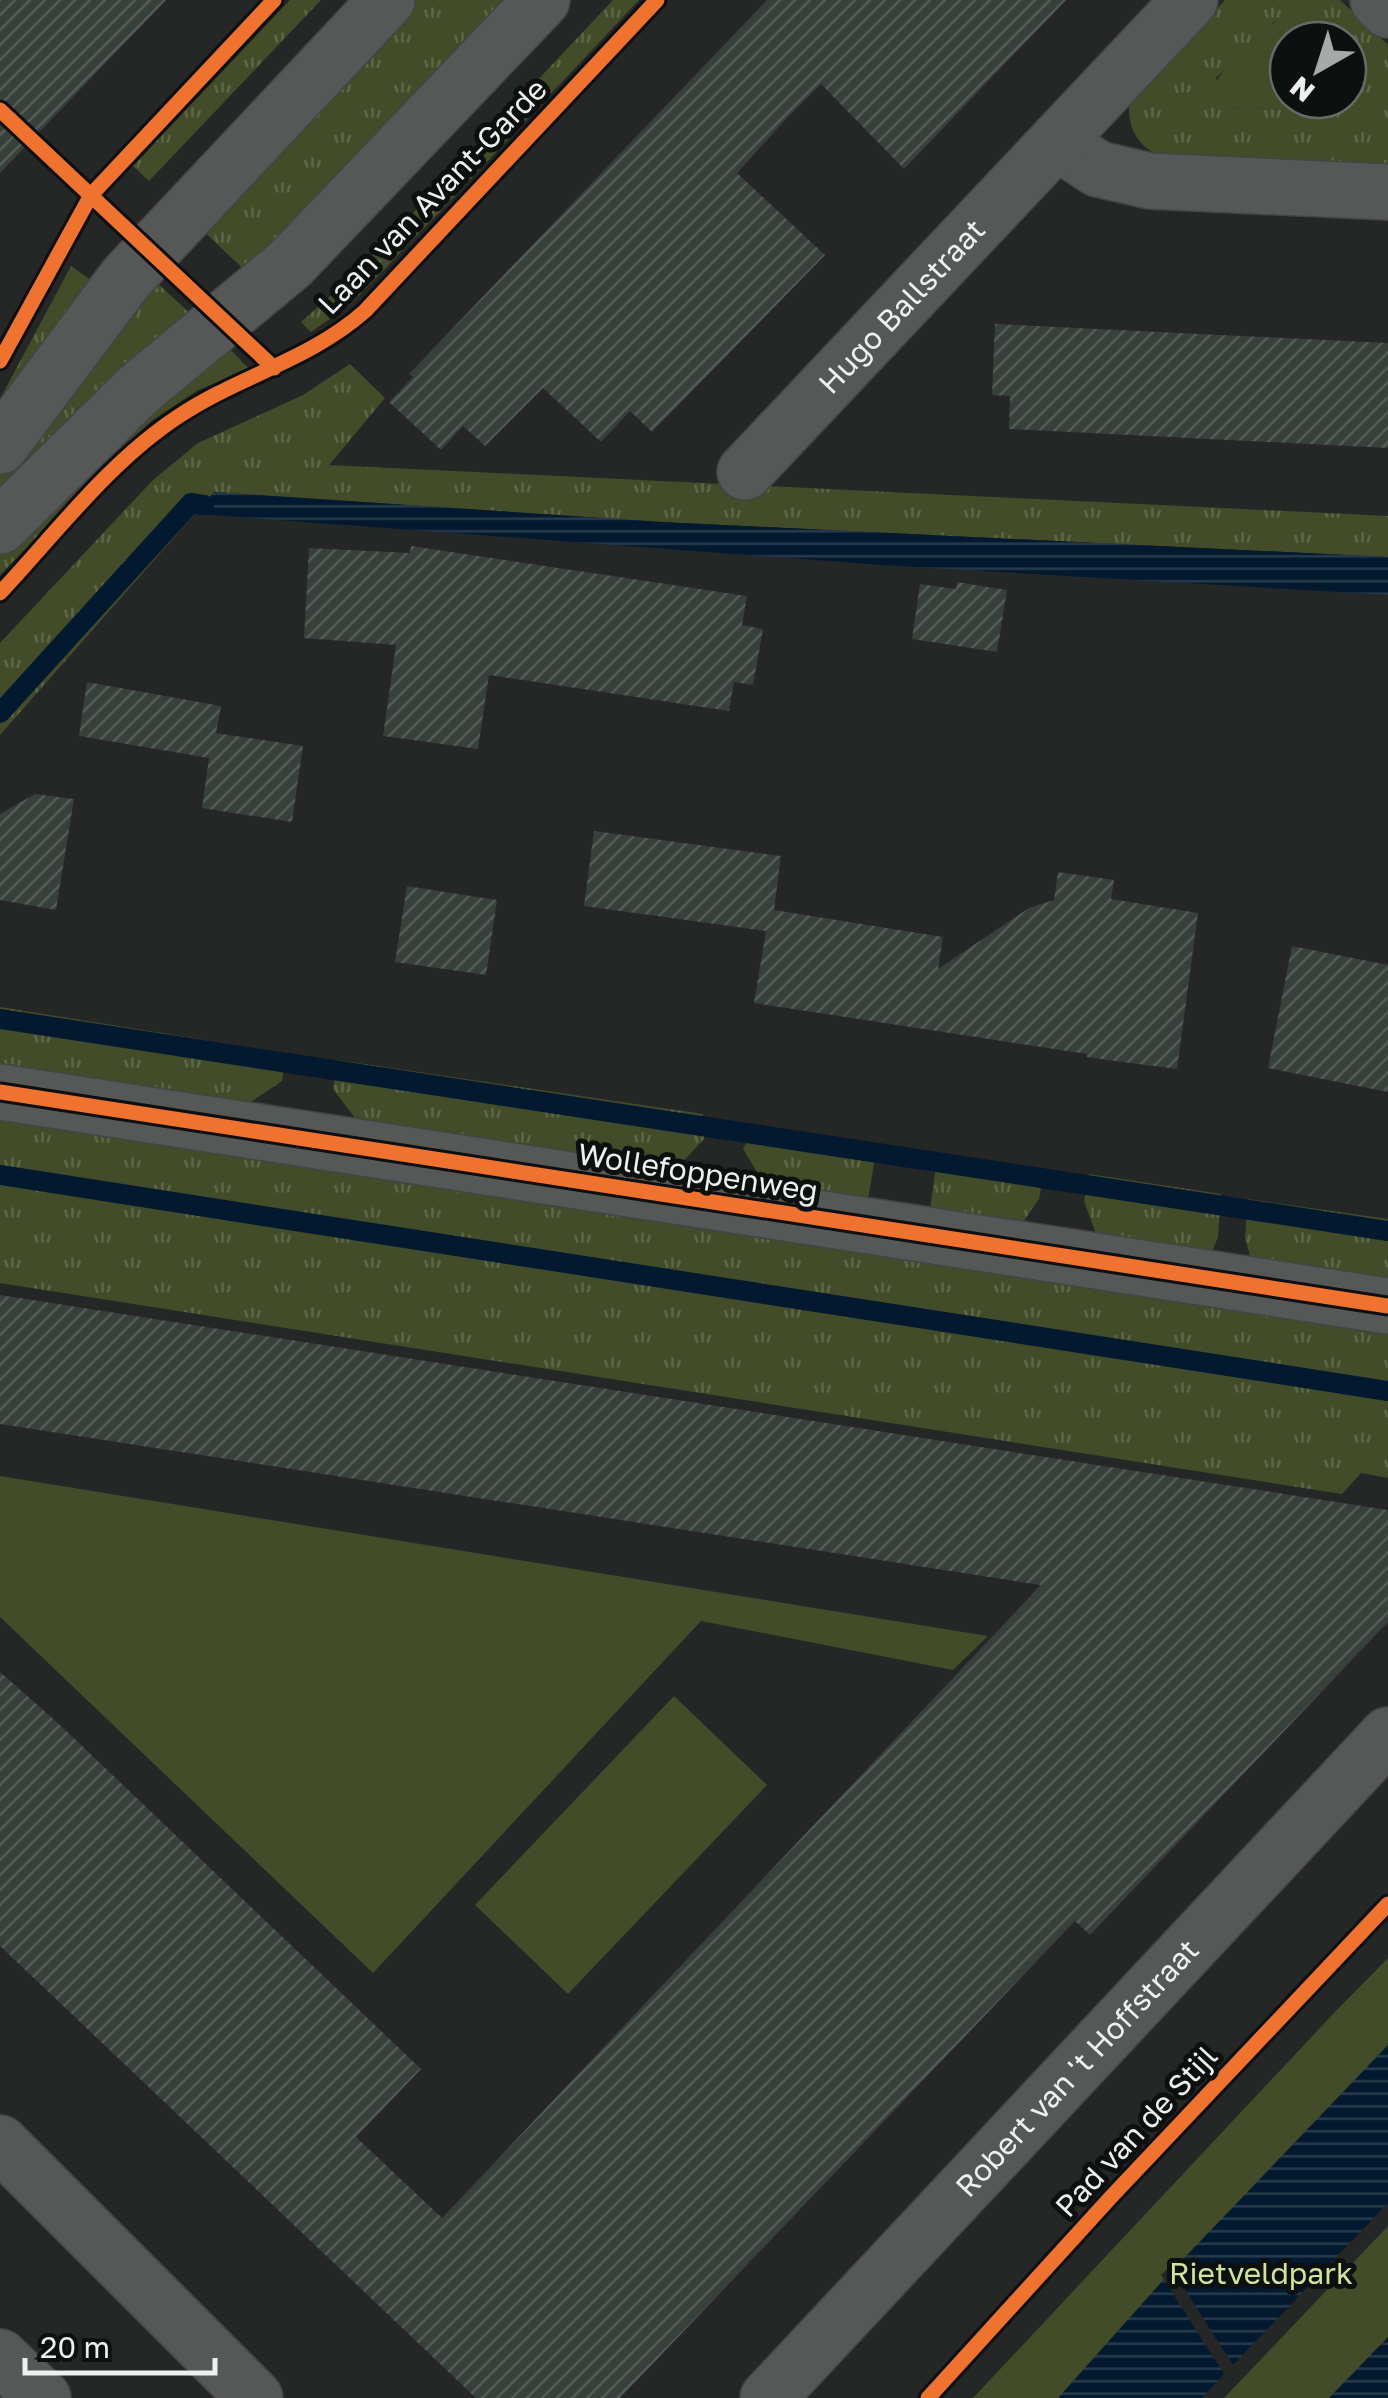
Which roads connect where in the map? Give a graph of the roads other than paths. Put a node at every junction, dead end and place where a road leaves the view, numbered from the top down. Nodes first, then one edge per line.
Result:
1 (386, 0) edge
2 (542, 0) edge
3 (1190, 0) edge
4 (1378, 0) edge
5 (1388, 10) edge
6 (1057, 142) junction
7 (1388, 192) edge
8 (0, 446) edge
9 (746, 472) dead end
10 (0, 526) edge
11 (0, 1092) edge
12 (1388, 1306) edge
13 (1388, 1735) edge
14 (0, 2144) edge
15 (0, 2357) edge
16 (42, 2398) edge
17 (255, 2398) edge
18 (768, 2398) edge

1 - 8 street
2 - 10 street, Laan van Avant-Garde
3 - 6 street, Hugo Ballstraat
4 - 5 street
6 - 7 street
6 - 9 street, Hugo Ballstraat
11 - 12 street, Wollefoppenweg
13 - 18 street, Robert van 't Hoffstraat
14 - 17 street
15 - 16 street

